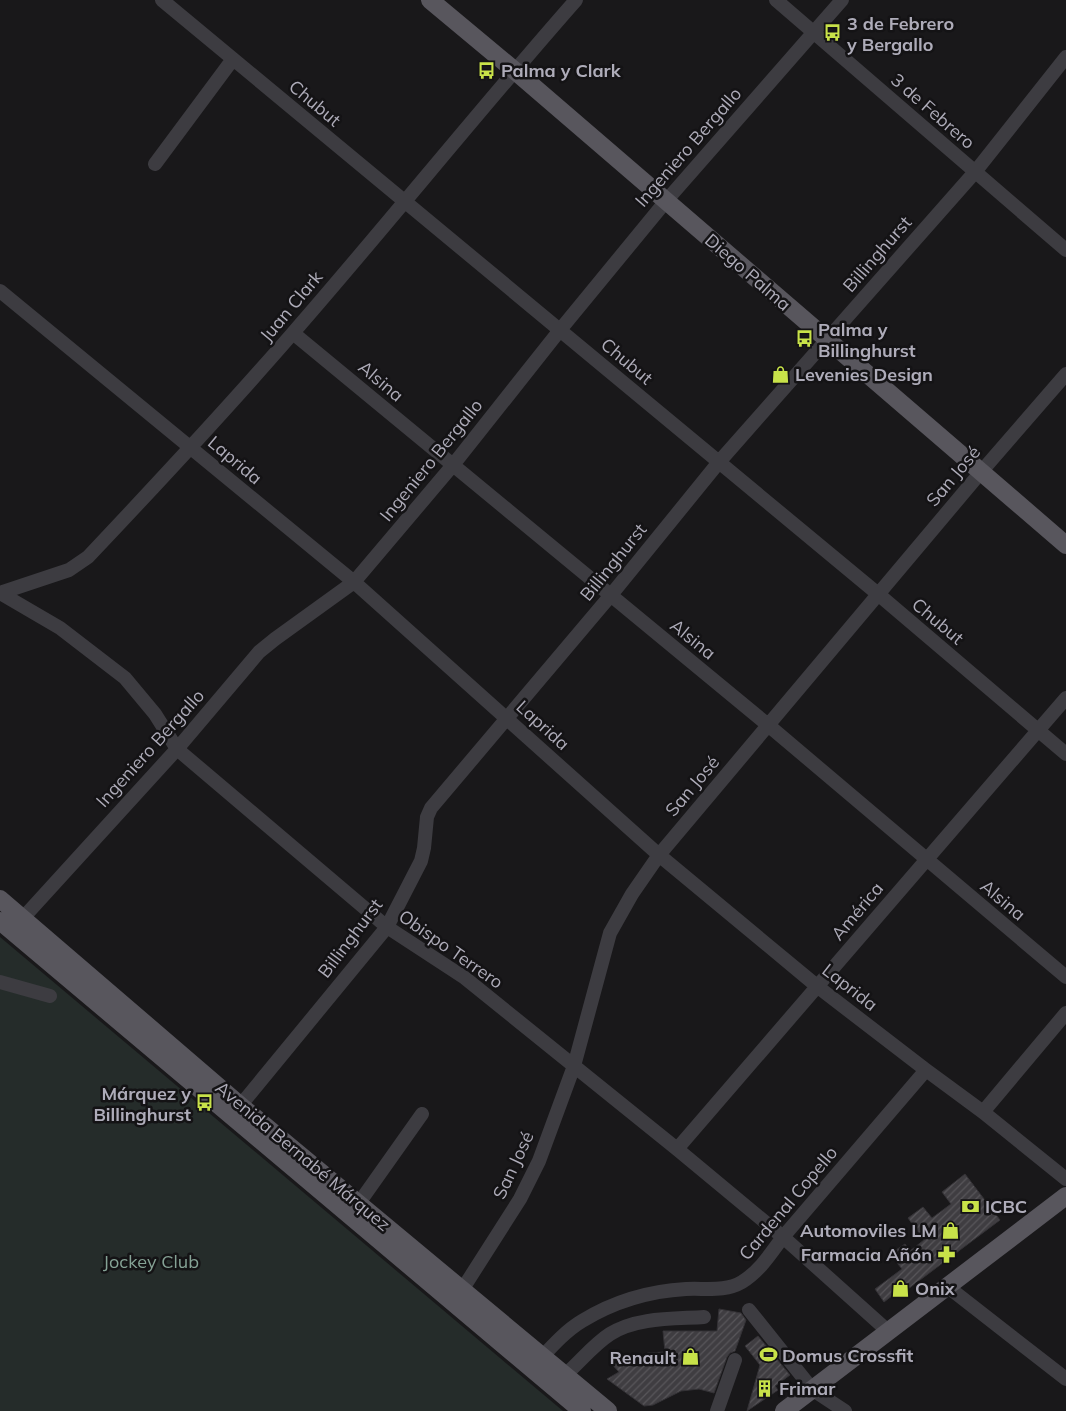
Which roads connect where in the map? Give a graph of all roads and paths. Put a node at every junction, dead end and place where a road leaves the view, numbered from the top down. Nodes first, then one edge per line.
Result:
1 (162, 0) edge
2 (430, 0) edge
3 (576, 0) edge
4 (776, 0) edge
5 (842, 0) edge
6 (813, 32) junction
7 (1066, 57) edge
8 (233, 59) junction
9 (514, 70) junction
10 (155, 164) dead end
11 (975, 172) junction
12 (404, 201) junction
13 (666, 201) junction
14 (1066, 250) edge
15 (0, 291) edge
16 (560, 330) junction
17 (293, 333) junction
18 (827, 340) junction
19 (1066, 374) edge
20 (192, 448) junction
21 (720, 462) junction
22 (453, 465) junction
23 (981, 472) junction
24 (1066, 545) edge
25 (354, 582) junction
26 (0, 593) edge
27 (878, 594) junction
28 (611, 595) junction
29 (1066, 698) edge
30 (507, 718) junction
31 (768, 725) junction
32 (1038, 730) junction
33 (177, 749) junction
34 (1066, 754) edge
35 (659, 855) junction
36 (926, 860) junction
37 (0, 899) edge
38 (23, 918) junction
39 (0, 921) edge
40 (387, 927) junction
41 (1066, 977) edge
42 (0, 982) edge
43 (818, 986) junction
44 (50, 996) dead end
45 (1066, 1013) edge
46 (574, 1066) junction
47 (926, 1070) junction
48 (237, 1111) junction
49 (984, 1112) junction
50 (422, 1114) dead end
51 (677, 1149) junction
52 (1066, 1179) edge
53 (1066, 1196) edge
54 (359, 1203) junction
55 (783, 1237) junction
56 (948, 1287) junction
57 (462, 1290) junction
58 (749, 1310) dead end
59 (704, 1317) dead end
60 (889, 1332) junction
61 (542, 1357) junction
62 (735, 1360) dead end
63 (565, 1375) junction
64 (1066, 1379) edge
65 (813, 1390) junction
66 (582, 1411) edge
67 (608, 1411) edge
68 (717, 1411) edge
69 (784, 1411) edge
70 (846, 1411) edge

1 - 8 street, Chubut
2 - 9 main road, Diego Palma
3 - 9 street, Juan Clark
4 - 6 street, 3 de Febrero
5 - 6 street, Ingeniero Bergallo
6 - 11 street, 3 de Febrero
6 - 13 street, Ingeniero Bergallo
7 - 11 street, Billinghurst
8 - 10 street
8 - 12 street, Chubut
9 - 12 street, Juan Clark
9 - 13 main road, Diego Palma
11 - 14 street, 3 de Febrero
11 - 18 street, Billinghurst
12 - 16 street, Chubut
12 - 17 street, Juan Clark
13 - 16 street, Ingeniero Bergallo
13 - 18 main road, Diego Palma
15 - 20 street, Laprida
16 - 21 street, Chubut
16 - 22 street, Ingeniero Bergallo
17 - 20 street, Juan Clark
17 - 22 street, Alsina
18 - 21 street, Billinghurst
18 - 23 main road, Diego Palma
19 - 23 street, San José
20 - 25 street, Laprida
20 - 26 street, Juan Clark
21 - 27 street, Chubut
21 - 28 street, Billinghurst
22 - 25 street, Ingeniero Bergallo
22 - 28 street, Alsina
23 - 24 main road, Diego Palma
23 - 27 street, San José
25 - 30 street, Laprida
25 - 33 street, Ingeniero Bergallo
26 - 33 street, Obispo Terrero
27 - 31 street, San José
27 - 32 street, Chubut
28 - 30 street, Billinghurst
28 - 31 street, Alsina
29 - 32 street, América
30 - 35 street, Laprida
30 - 40 street, Billinghurst
31 - 35 street, San José
31 - 36 street, Alsina
32 - 34 street, Chubut
32 - 36 street, América
33 - 38 street, Ingeniero Bergallo
33 - 40 street, Obispo Terrero
35 - 43 street, Laprida
35 - 46 street, San José
36 - 41 street, Alsina
36 - 43 street, América
37 - 38 main road, Avenida Bernabé Márquez
38 - 48 main road, Avenida Bernabé Márquez
39 - 48 main road, Avenida Bernabé Márquez
40 - 46 street, Obispo Terrero
40 - 48 street, Billinghurst
42 - 44 street
43 - 47 street, Laprida
43 - 51 street, América
45 - 49 street
46 - 51 street, Obispo Terrero
46 - 57 street, San José
47 - 49 street, Laprida
47 - 55 street, Cardenal Copello
48 - 54 main road, Avenida Bernabé Márquez
48 - 66 main road, Avenida Bernabé Márquez
49 - 52 street, Laprida
50 - 54 street
51 - 55 street, Obispo Terrero
53 - 56 main road
54 - 57 main road, Avenida Bernabé Márquez
55 - 60 street, Obispo Terrero
55 - 61 street, Cardenal Copello
56 - 60 main road
56 - 64 street
57 - 61 main road, Avenida Bernabé Márquez
58 - 65 street
59 - 63 street
60 - 65 main road
61 - 63 main road, Avenida Bernabé Márquez
62 - 68 street
63 - 67 main road, Avenida Bernabé Márquez
65 - 69 main road
65 - 70 street

